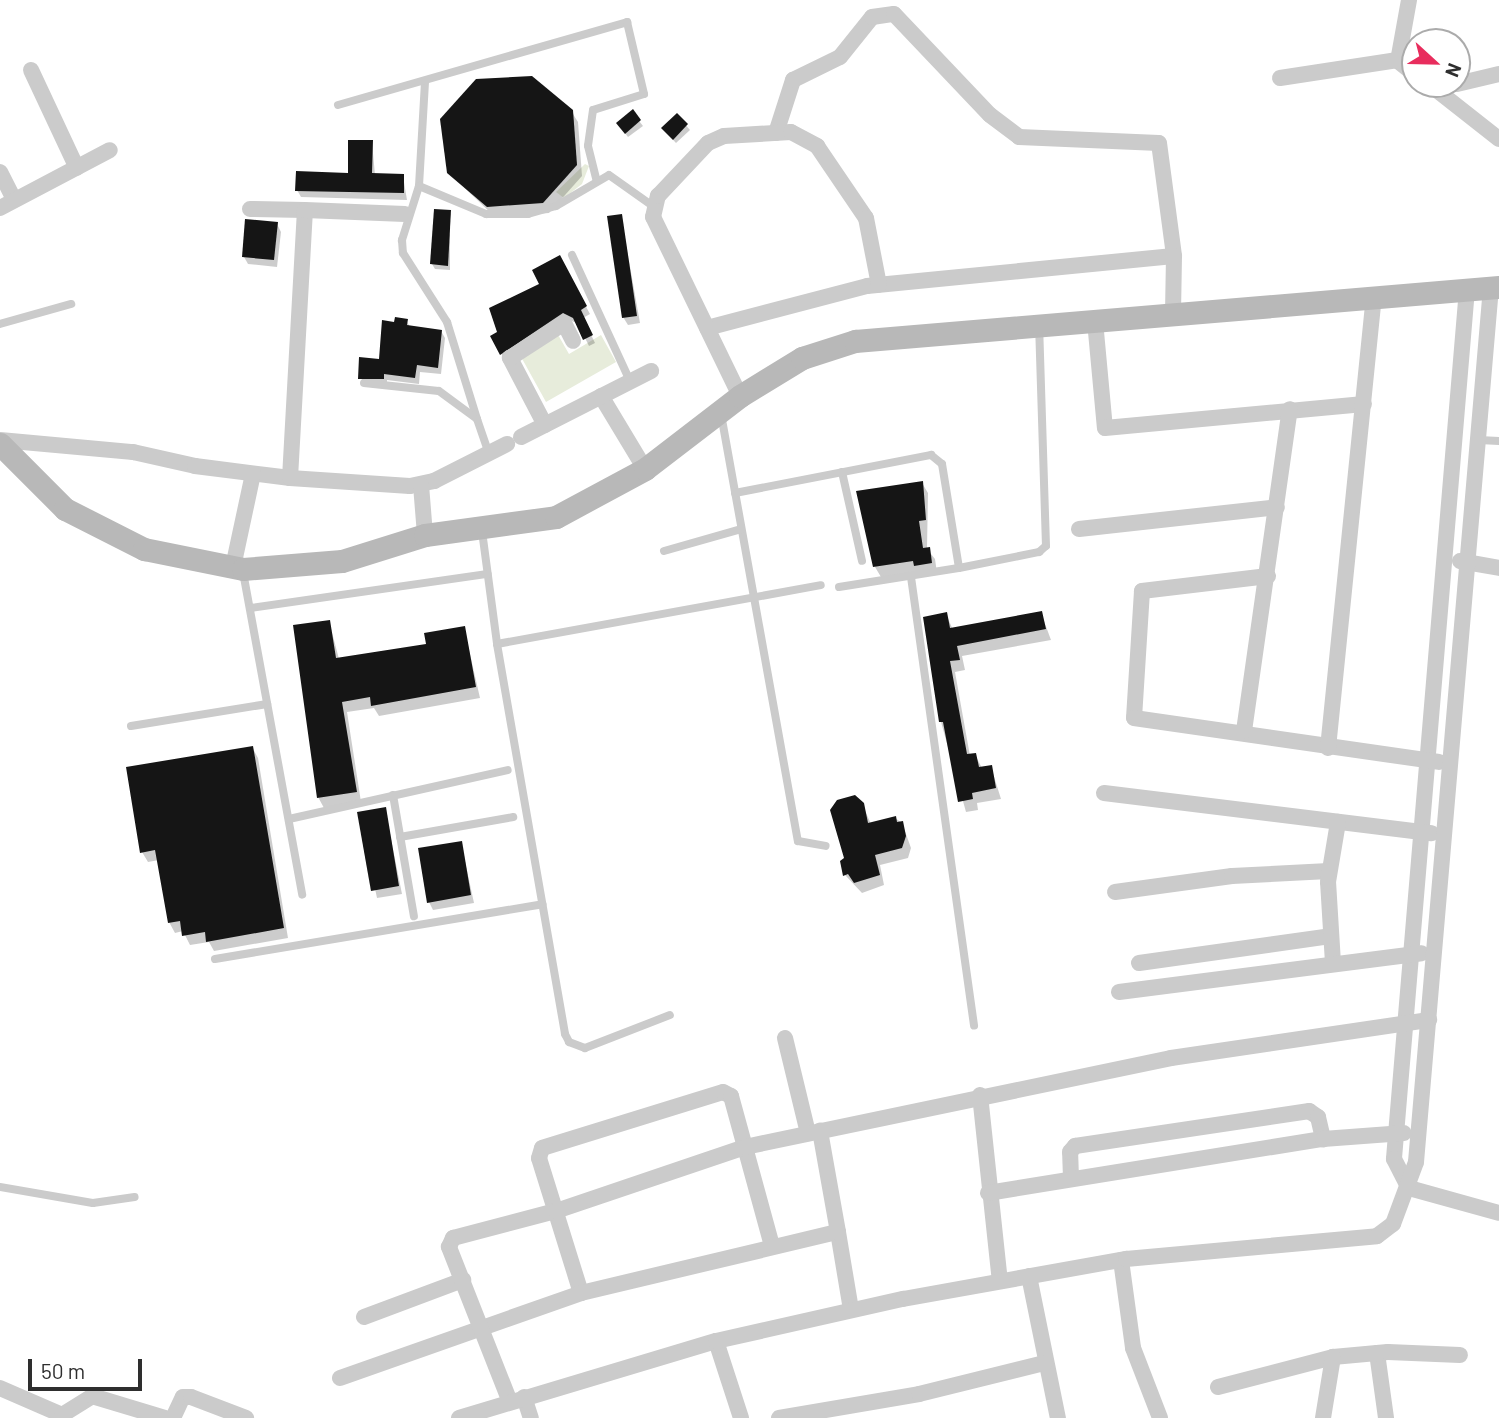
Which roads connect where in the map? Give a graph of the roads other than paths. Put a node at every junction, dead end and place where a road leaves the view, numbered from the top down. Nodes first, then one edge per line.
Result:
1 (1409, 0) edge
2 (1398, 60) junction
3 (1401, 63) edge
4 (31, 69) dead end
5 (1499, 75) edge
6 (1280, 78) dead end
7 (1471, 81) edge
8 (425, 82) junction
9 (1447, 98) edge
10 (338, 105) dead end
11 (776, 133) junction
12 (1499, 139) edge
13 (110, 150) dead end
14 (77, 168) junction
15 (0, 173) edge
16 (597, 181) junction
17 (419, 186) junction
18 (7, 204) edge
19 (654, 207) junction
20 (250, 209) dead end
21 (305, 210) junction
22 (405, 214) dead end
23 (572, 255) dead end
24 (1174, 256) junction
25 (879, 285) junction
26 (1495, 287) edge
27 (1467, 289) junction
28 (1374, 296) junction
29 (71, 304) dead end
30 (1173, 314) junction
31 (1095, 321) junction
32 (0, 324) edge
33 (1038, 325) junction
34 (707, 328) junction
35 (573, 341) dead end
36 (651, 371) dead end
37 (630, 382) junction
38 (364, 383) dead end
39 (601, 396) junction
40 (740, 396) junction
41 (1364, 404) junction
42 (1290, 409) junction
43 (720, 412) junction
44 (477, 419) junction
45 (545, 425) junction
46 (1479, 440) junction
47 (1499, 441) edge
48 (0, 442) edge
49 (489, 454) junction
50 (645, 469) junction
51 (842, 472) junction
52 (253, 474) junction
53 (290, 478) junction
54 (421, 485) junction
55 (735, 493) junction
56 (1277, 507) junction
57 (482, 527) junction
58 (741, 529) junction
59 (1079, 529) dead end
60 (425, 535) junction
61 (664, 551) dead end
62 (1446, 559) junction
63 (862, 561) dead end
64 (1468, 562) junction
65 (238, 568) junction
66 (959, 568) junction
67 (1499, 568) edge
68 (488, 574) junction
69 (1268, 576) junction
70 (911, 577) junction
71 (821, 585) dead end
72 (839, 587) dead end
73 (753, 599) junction
74 (251, 608) junction
75 (496, 644) junction
76 (267, 704) junction
77 (131, 726) dead end
78 (1244, 731) junction
79 (1328, 748) junction
80 (1429, 761) junction
81 (1451, 764) junction
82 (508, 770) dead end
83 (1104, 793) dead end
84 (393, 795) junction
85 (513, 817) dead end
86 (289, 819) junction
87 (1338, 822) junction
88 (1423, 832) junction
89 (1445, 835) junction
90 (400, 837) junction
91 (826, 846) dead end
92 (1329, 871) junction
93 (1115, 892) dead end
94 (302, 895) dead end
95 (542, 904) junction
96 (414, 916) dead end
97 (1330, 936) junction
98 (1435, 952) junction
99 (1412, 954) junction
100 (215, 959) dead end
101 (1139, 963) dead end
102 (1334, 963) junction
103 (1119, 992) dead end
104 (670, 1015) dead end
105 (1429, 1020) junction
106 (1405, 1024) junction
107 (974, 1026) dead end
108 (785, 1038) dead end
109 (980, 1095) junction
110 (814, 1132) junction
111 (1419, 1132) junction
112 (1396, 1133) junction
113 (1323, 1139) junction
114 (745, 1147) junction
115 (1071, 1178) junction
116 (0, 1186) edge
117 (1409, 1188) junction
118 (988, 1193) junction
119 (135, 1197) dead end
120 (556, 1211) junction
121 (1499, 1213) edge
122 (838, 1232) junction
123 (772, 1246) junction
124 (1121, 1260) junction
125 (1029, 1276) junction
126 (463, 1280) junction
127 (1000, 1281) junction
128 (581, 1293) junction
129 (851, 1310) junction
130 (364, 1317) dead end
131 (483, 1328) junction
132 (716, 1341) junction
133 (1377, 1353) junction
134 (1460, 1355) dead end
135 (1333, 1357) junction
136 (1044, 1363) junction
137 (340, 1378) dead end
138 (1218, 1387) dead end
139 (0, 1388) edge
140 (517, 1399) junction
141 (78, 1411) edge
142 (843, 1411) edge
143 (238, 1417) edge
144 (165, 1418) edge
145 (173, 1418) edge
146 (459, 1418) edge
147 (531, 1418) edge
148 (741, 1418) edge
149 (779, 1418) edge
150 (1058, 1418) edge
151 (1160, 1418) edge
152 (1323, 1418) edge
153 (1386, 1418) edge

1 - 2 street
2 - 3 street
2 - 6 street
4 - 14 street
5 - 7 street
8 - 10 lane
8 - 16 lane
8 - 17 lane
9 - 12 street
11 - 19 street
11 - 24 street
11 - 25 street
13 - 14 street
14 - 18 street
15 - 18 street
16 - 17 lane
16 - 19 lane
17 - 44 lane
19 - 34 street
20 - 21 street
21 - 22 street
21 - 53 street
23 - 37 lane
24 - 25 street
24 - 30 street
25 - 34 street
26 - 27 main road
26 - 46 street
27 - 28 main road
27 - 62 street
28 - 30 main road
28 - 41 street
29 - 32 lane
30 - 31 main road
31 - 33 main road
31 - 42 street
33 - 40 main road
33 - 66 lane
34 - 40 street
35 - 45 street
36 - 37 street
37 - 39 street
38 - 44 lane
39 - 45 street
39 - 50 street
40 - 43 main road
41 - 42 street
41 - 79 street
42 - 56 street
43 - 50 main road
43 - 55 lane
44 - 49 lane
45 - 49 street
46 - 47 lane
46 - 64 street
48 - 52 street
48 - 65 main road
49 - 54 street
50 - 57 main road
51 - 55 lane
51 - 63 lane
51 - 66 lane
52 - 53 street
52 - 65 street
53 - 54 street
54 - 60 street
55 - 58 lane
56 - 59 street
56 - 69 street
57 - 60 main road
57 - 68 lane
58 - 61 lane
58 - 73 lane
60 - 65 main road
62 - 64 street
62 - 80 street
64 - 67 street
64 - 81 street
65 - 74 lane
66 - 70 lane
68 - 74 lane
68 - 75 lane
69 - 78 street
69 - 78 street
70 - 72 lane
70 - 107 lane
71 - 73 lane
73 - 75 lane
73 - 91 lane
74 - 76 lane
75 - 95 lane
76 - 77 lane
76 - 86 lane
78 - 79 street
79 - 80 street
80 - 81 street
80 - 88 street
81 - 89 street
82 - 84 lane
83 - 87 street
84 - 86 lane
84 - 90 lane
85 - 90 lane
86 - 94 lane
87 - 88 street
87 - 92 street
88 - 89 street
88 - 99 street
89 - 98 street
90 - 96 lane
92 - 93 street
92 - 97 street
95 - 100 lane
95 - 104 lane
97 - 101 street
97 - 102 street
98 - 99 street
98 - 105 street
99 - 102 street
99 - 106 street
102 - 103 street
105 - 106 street
105 - 111 street
106 - 109 street
106 - 112 street
108 - 110 street
109 - 110 street
109 - 118 street
110 - 114 street
110 - 122 street
111 - 112 street
111 - 117 street
112 - 113 street
112 - 117 street
113 - 115 street
113 - 115 street
114 - 120 street
114 - 120 street
114 - 123 street
115 - 118 street
116 - 119 lane
117 - 121 street
117 - 124 street
118 - 127 street
120 - 126 street
120 - 128 street
122 - 123 street
122 - 129 street
123 - 128 street
124 - 125 street
124 - 151 street
125 - 127 street
125 - 136 street
126 - 130 street
126 - 131 street
127 - 129 street
128 - 131 street
129 - 132 street
131 - 137 street
131 - 140 street
132 - 140 street
132 - 148 street
133 - 134 street
133 - 135 street
133 - 153 street
135 - 138 street
135 - 152 street
136 - 142 street
136 - 150 street
139 - 141 street
140 - 146 street
140 - 147 street
141 - 144 street
142 - 149 street
143 - 145 street

